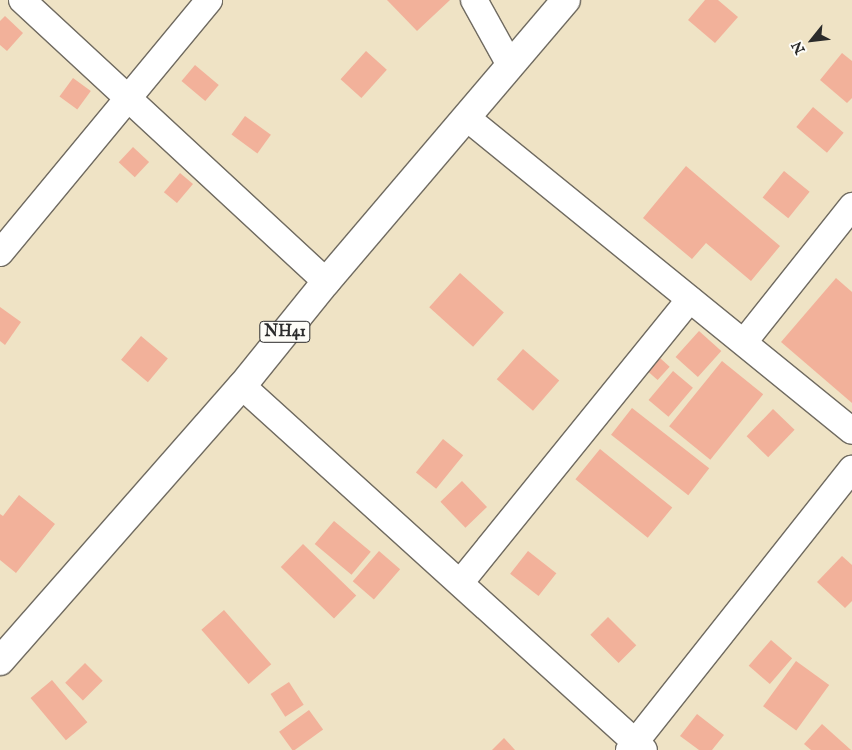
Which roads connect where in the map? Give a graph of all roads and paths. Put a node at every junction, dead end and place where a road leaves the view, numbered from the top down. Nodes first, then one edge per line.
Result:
1 (22, 0) edge
2 (209, 0) edge
3 (474, 0) edge
4 (566, 0) edge
5 (510, 65) junction
6 (129, 98) junction
7 (467, 118) junction
8 (852, 206) edge
9 (0, 253) edge
10 (326, 282) junction
11 (690, 299) junction
12 (744, 342) junction
13 (242, 386) junction
14 (852, 431) edge
15 (852, 469) edge
16 (460, 583) junction
17 (0, 661) edge
18 (636, 747) edge

1 - 6 street
2 - 6 street
3 - 5 street
4 - 5 highway, NH41
5 - 7 highway, NH41
6 - 9 street
6 - 10 street
7 - 10 highway, NH41
7 - 11 street
8 - 12 street
10 - 13 highway, NH41
11 - 12 street
11 - 16 street
12 - 14 street
13 - 16 street
13 - 17 highway, NH41
15 - 18 street
16 - 18 street

